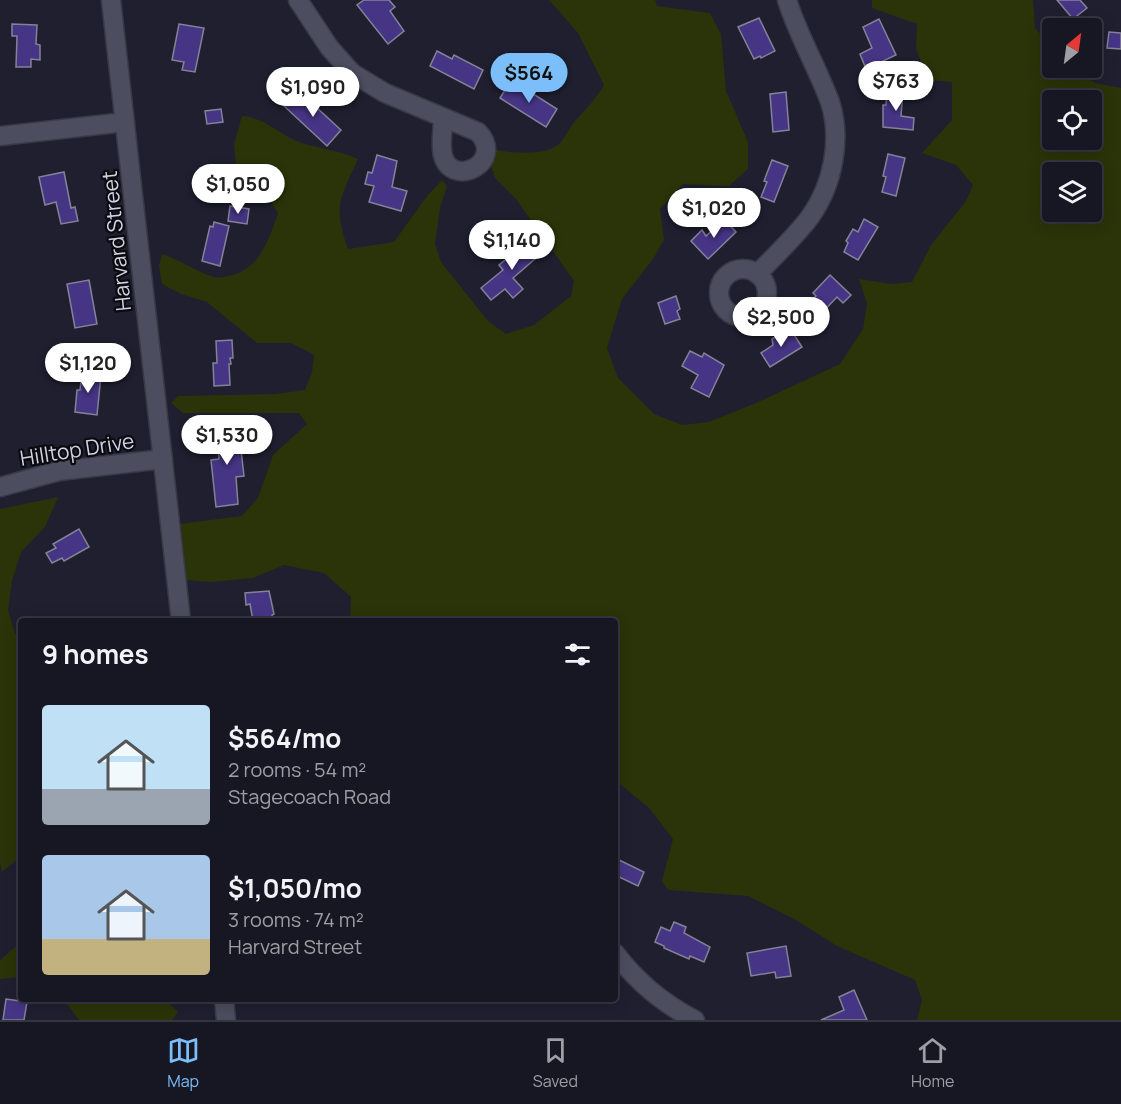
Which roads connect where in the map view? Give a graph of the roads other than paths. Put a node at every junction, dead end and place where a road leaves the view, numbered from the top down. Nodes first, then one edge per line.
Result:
1 (111, 0) edge
2 (298, 0) edge
3 (787, 0) edge
4 (443, 118) dead end
5 (125, 122) junction
6 (0, 136) edge
7 (757, 274) dead end
8 (163, 459) junction
9 (0, 487) edge
10 (181, 618) edge
11 (618, 956) edge
12 (224, 1002) edge
13 (226, 1020) edge
14 (695, 1020) edge

1 - 5 street, Harvard Street
2 - 4 street
3 - 7 street
5 - 6 street
5 - 8 street, Harvard Street
8 - 9 street, Hilltop Drive
8 - 10 street, Harvard Street
11 - 14 street
12 - 13 street

